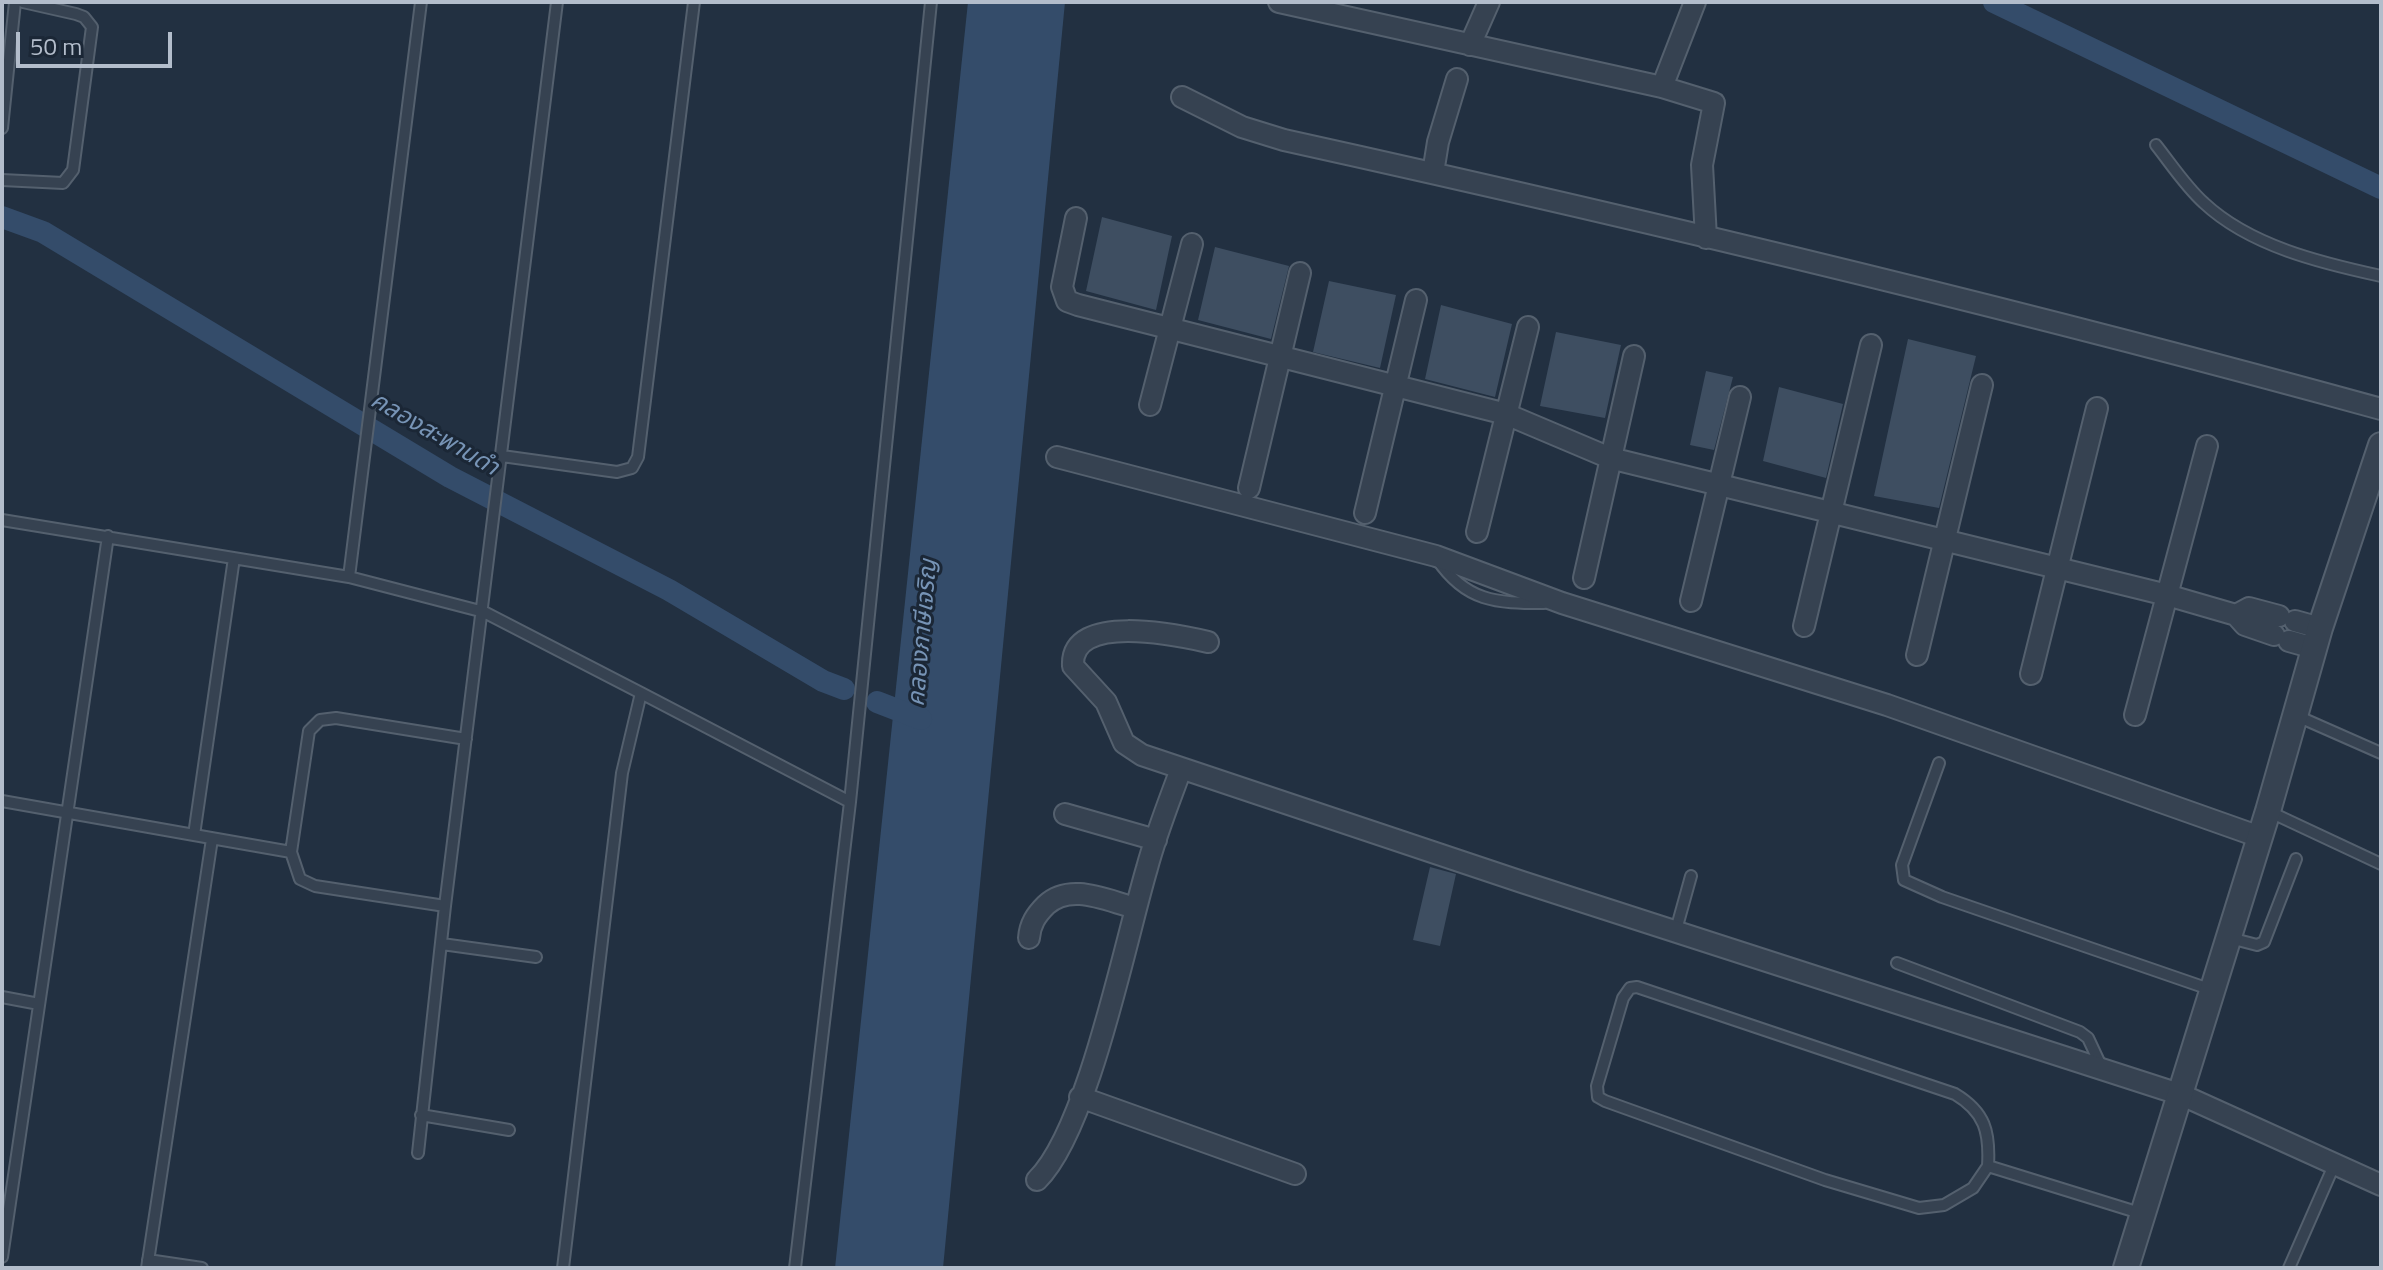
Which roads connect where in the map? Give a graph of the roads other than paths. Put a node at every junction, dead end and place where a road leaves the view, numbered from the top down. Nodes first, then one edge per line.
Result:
1 (15, 2) edge
2 (23, 2) edge
3 (421, 2) edge
4 (557, 2) edge
5 (694, 2) edge
6 (931, 2) edge
7 (1279, 2) edge
8 (1489, 2) edge
9 (1695, 2) edge
10 (1470, 45) junction
11 (1457, 79) dead end
12 (1662, 87) junction
13 (1182, 97) dead end
14 (2, 128) edge
15 (2156, 145) dead end
16 (1433, 173) junction
17 (2, 180) edge
18 (1076, 218) dead end
19 (1706, 238) junction
20 (1192, 244) dead end
21 (1300, 273) dead end
22 (2381, 276) edge
23 (1416, 300) dead end
24 (1528, 327) dead end
25 (1170, 329) junction
26 (1871, 345) dead end
27 (1634, 356) dead end
28 (1282, 357) junction
29 (1394, 385) junction
30 (1982, 385) dead end
31 (1740, 397) dead end
32 (1150, 405) dead end
33 (2097, 408) dead end
34 (2381, 409) edge
35 (1506, 414) junction
36 (2381, 445) edge
37 (2207, 446) dead end
38 (502, 456) junction
39 (1057, 457) dead end
40 (1610, 458) junction
41 (1720, 485) junction
42 (1249, 488) dead end
43 (1834, 512) junction
44 (1365, 513) dead end
45 (2, 520) edge
46 (1477, 532) dead end
47 (108, 536) junction
48 (1944, 541) junction
49 (234, 558) junction
50 (2055, 569) junction
51 (349, 577) junction
52 (1584, 578) dead end
53 (2167, 595) junction
54 (1691, 601) dead end
55 (484, 612) junction
56 (1804, 626) dead end
57 (2317, 638) junction
58 (1208, 642) dead end
59 (1917, 655) dead end
60 (2031, 674) dead end
61 (641, 693) junction
62 (2135, 715) dead end
63 (2295, 715) junction
64 (466, 739) junction
65 (2381, 753) edge
66 (1939, 763) dead end
67 (1181, 769) junction
68 (2, 801) edge
69 (850, 802) junction
70 (2268, 811) junction
71 (66, 814) junction
72 (1065, 814) dead end
73 (194, 835) junction
74 (2260, 837) junction
75 (212, 839) junction
76 (1156, 840) junction
77 (291, 852) junction
78 (2296, 859) dead end
79 (2381, 864) edge
80 (1691, 876) dead end
81 (445, 906) junction
82 (1136, 908) junction
83 (1676, 930) junction
84 (1029, 938) dead end
85 (2230, 938) junction
86 (442, 944) junction
87 (536, 957) dead end
88 (1897, 963) dead end
89 (2214, 991) junction
90 (2, 997) edge
91 (39, 1004) junction
92 (2103, 1070) junction
93 (2182, 1095) junction
94 (1080, 1097) junction
95 (421, 1115) junction
96 (509, 1130) dead end
97 (418, 1153) dead end
98 (2335, 1163) junction
99 (1988, 1166) junction
100 (1295, 1174) dead end
101 (1037, 1180) dead end
102 (2381, 1185) edge
103 (2143, 1214) junction
104 (2, 1257) edge
105 (148, 1264) edge
106 (202, 1268) edge
107 (563, 1268) edge
108 (795, 1268) edge
109 (2126, 1268) edge
110 (2289, 1268) edge

1 - 14 lane
2 - 17 lane
3 - 51 lane
4 - 38 lane
5 - 38 lane
6 - 69 lane
7 - 10 street
8 - 10 street
9 - 12 street
10 - 12 street
11 - 16 street
12 - 19 street
13 - 16 street
15 - 22 lane
16 - 19 street
18 - 25 street
19 - 34 street
20 - 25 street
21 - 28 street
23 - 29 street
24 - 35 street
25 - 28 street
25 - 32 street
26 - 43 street
27 - 40 street
28 - 29 street
28 - 42 street
29 - 35 street
29 - 44 street
30 - 48 street
31 - 41 street
33 - 50 street
35 - 40 street
35 - 46 street
36 - 57 street
37 - 53 street
38 - 55 lane
39 - 74 street
40 - 41 street
40 - 52 street
41 - 43 street
41 - 54 street
43 - 48 street
43 - 56 street
45 - 47 lane
47 - 49 lane
47 - 71 lane
48 - 50 street
48 - 59 street
49 - 51 lane
49 - 73 lane
50 - 53 street
50 - 60 street
51 - 55 lane
53 - 57 street
53 - 62 street
55 - 61 lane
55 - 64 lane
57 - 63 street
58 - 67 street
61 - 69 lane
61 - 107 lane
63 - 65 lane
63 - 70 street
64 - 77 lane
64 - 81 lane
66 - 89 lane
67 - 76 street
67 - 83 street
68 - 71 lane
69 - 108 lane
70 - 74 street
70 - 79 lane
71 - 73 lane
71 - 91 lane
72 - 76 street
73 - 75 lane
74 - 85 street
75 - 77 lane
75 - 105 lane
76 - 82 street
77 - 81 lane
78 - 85 lane
80 - 83 lane
81 - 86 lane
82 - 84 street
82 - 94 street
83 - 92 street
85 - 89 street
86 - 87 lane
86 - 95 lane
88 - 92 lane
89 - 93 street
90 - 91 lane
91 - 104 lane
92 - 93 street
93 - 98 street
93 - 103 street
94 - 100 street
94 - 101 street
95 - 96 lane
95 - 97 lane
98 - 102 street
98 - 110 lane
99 - 99 lane
99 - 103 lane
103 - 109 street
105 - 106 lane

